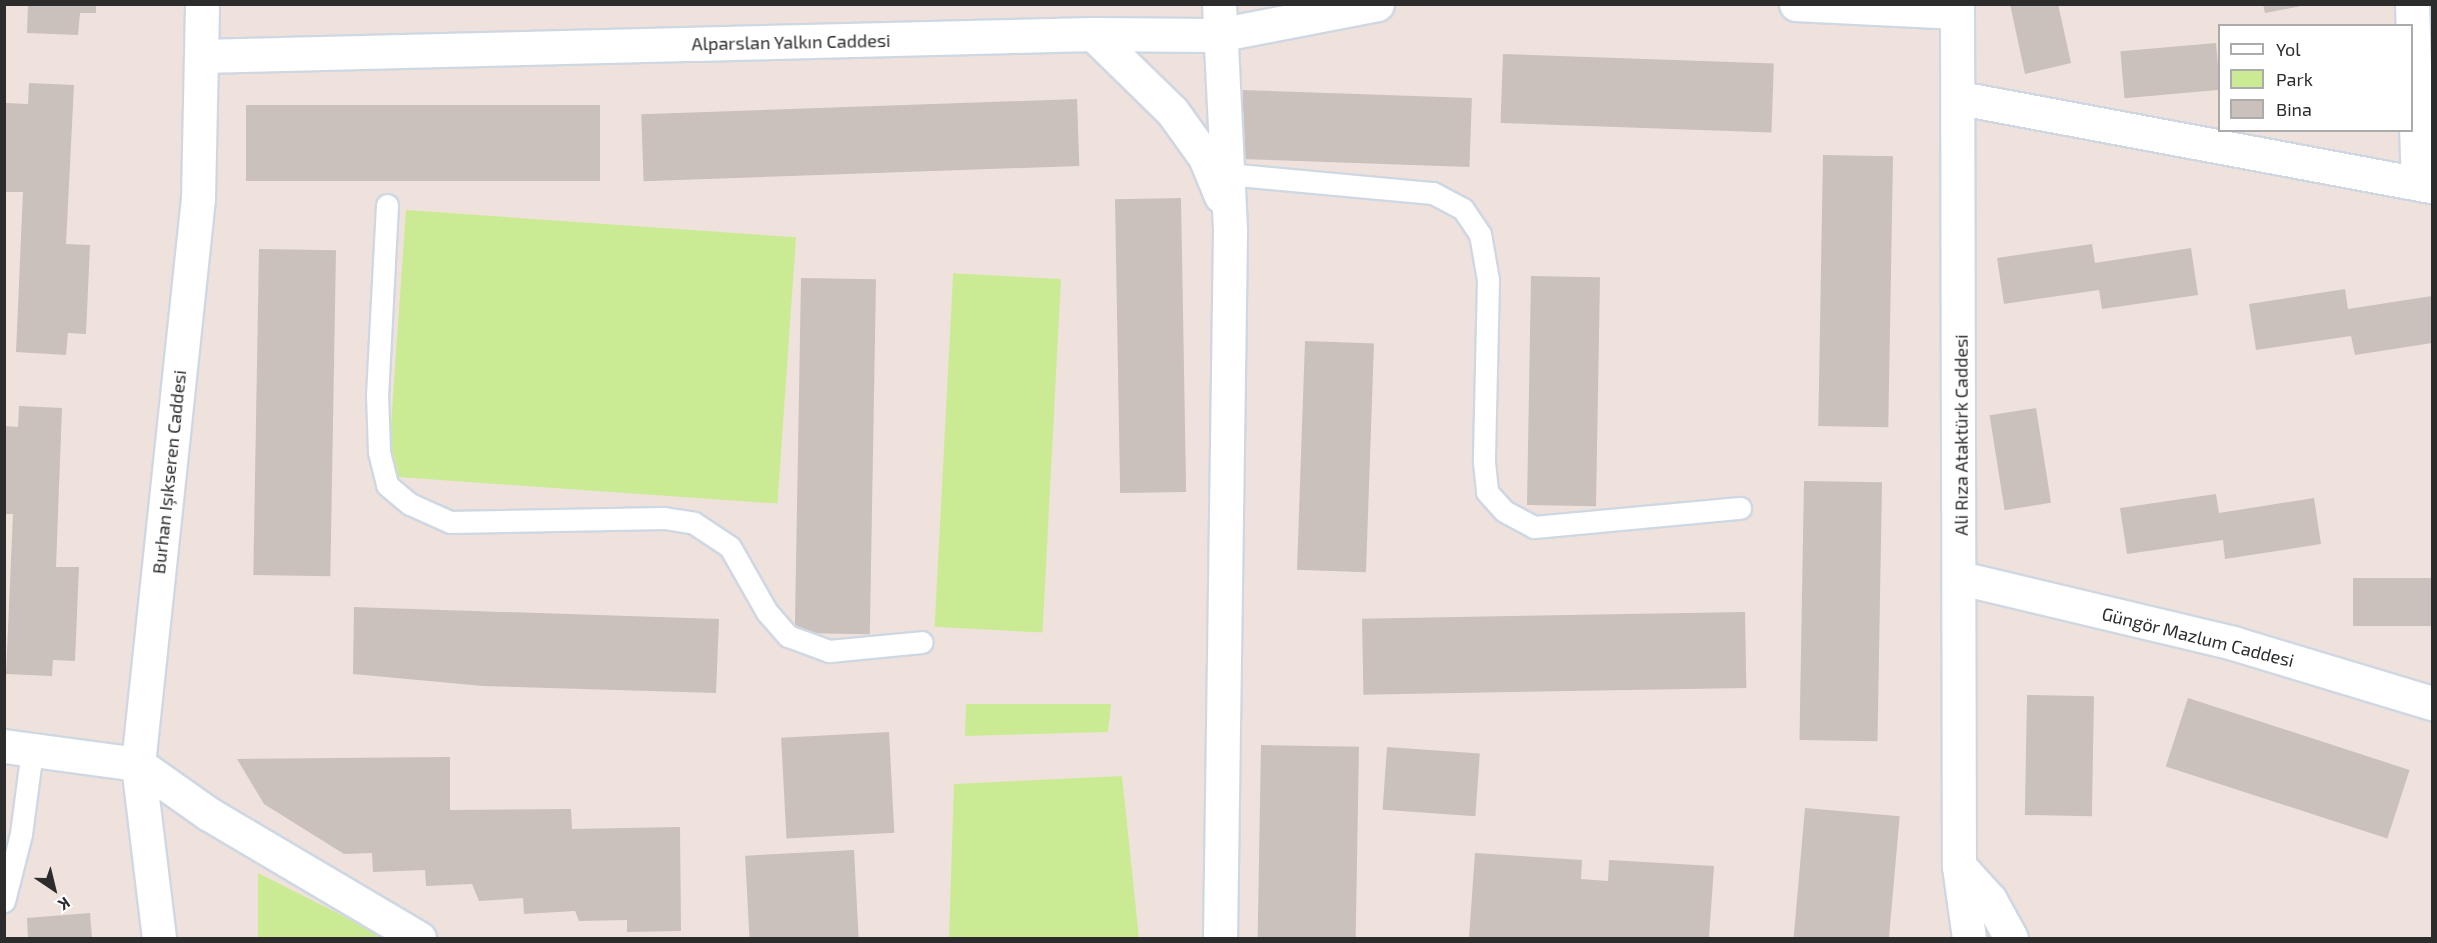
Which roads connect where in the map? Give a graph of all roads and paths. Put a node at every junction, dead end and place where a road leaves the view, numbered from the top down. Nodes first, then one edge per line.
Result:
1 (202, 4) edge
2 (1377, 4) edge
3 (1796, 4) edge
4 (2412, 4) edge
5 (1957, 8) edge
6 (1219, 20) edge
7 (1093, 34) junction
8 (201, 56) junction
9 (1960, 98) junction
10 (1227, 174) junction
11 (2425, 185) edge
12 (387, 205) dead end
13 (1230, 232) junction
14 (1740, 508) dead end
15 (1961, 578) junction
16 (922, 642) dead end
17 (2433, 703) edge
18 (18, 748) edge
19 (138, 764) junction
20 (1959, 866) junction
21 (4, 901) edge
22 (159, 939) edge
23 (419, 939) edge
24 (1220, 939) edge
25 (1970, 939) edge
26 (2012, 939) edge

1 - 8 street, Burhan Işıkseren Caddesi
2 - 6 street, Alparslan Yalkın Caddesi
3 - 5 street
4 - 11 street
5 - 9 street, Ali Rıza Ataktürk Caddesi
6 - 7 street, Alparslan Yalkın Caddesi
6 - 10 street
7 - 8 street, Alparslan Yalkın Caddesi
7 - 13 street
8 - 19 street, Burhan Işıkseren Caddesi
9 - 11 street
9 - 15 street, Ali Rıza Ataktürk Caddesi
10 - 13 street
10 - 14 lane
12 - 16 lane
13 - 24 street
15 - 17 street, Güngör Mazlum Caddesi
15 - 20 street, Ali Rıza Ataktürk Caddesi
18 - 19 street
18 - 21 lane
19 - 22 street, Burhan Işıkseren Caddesi
19 - 23 street
20 - 25 street, Ali Rıza Ataktürk Caddesi
20 - 26 street

